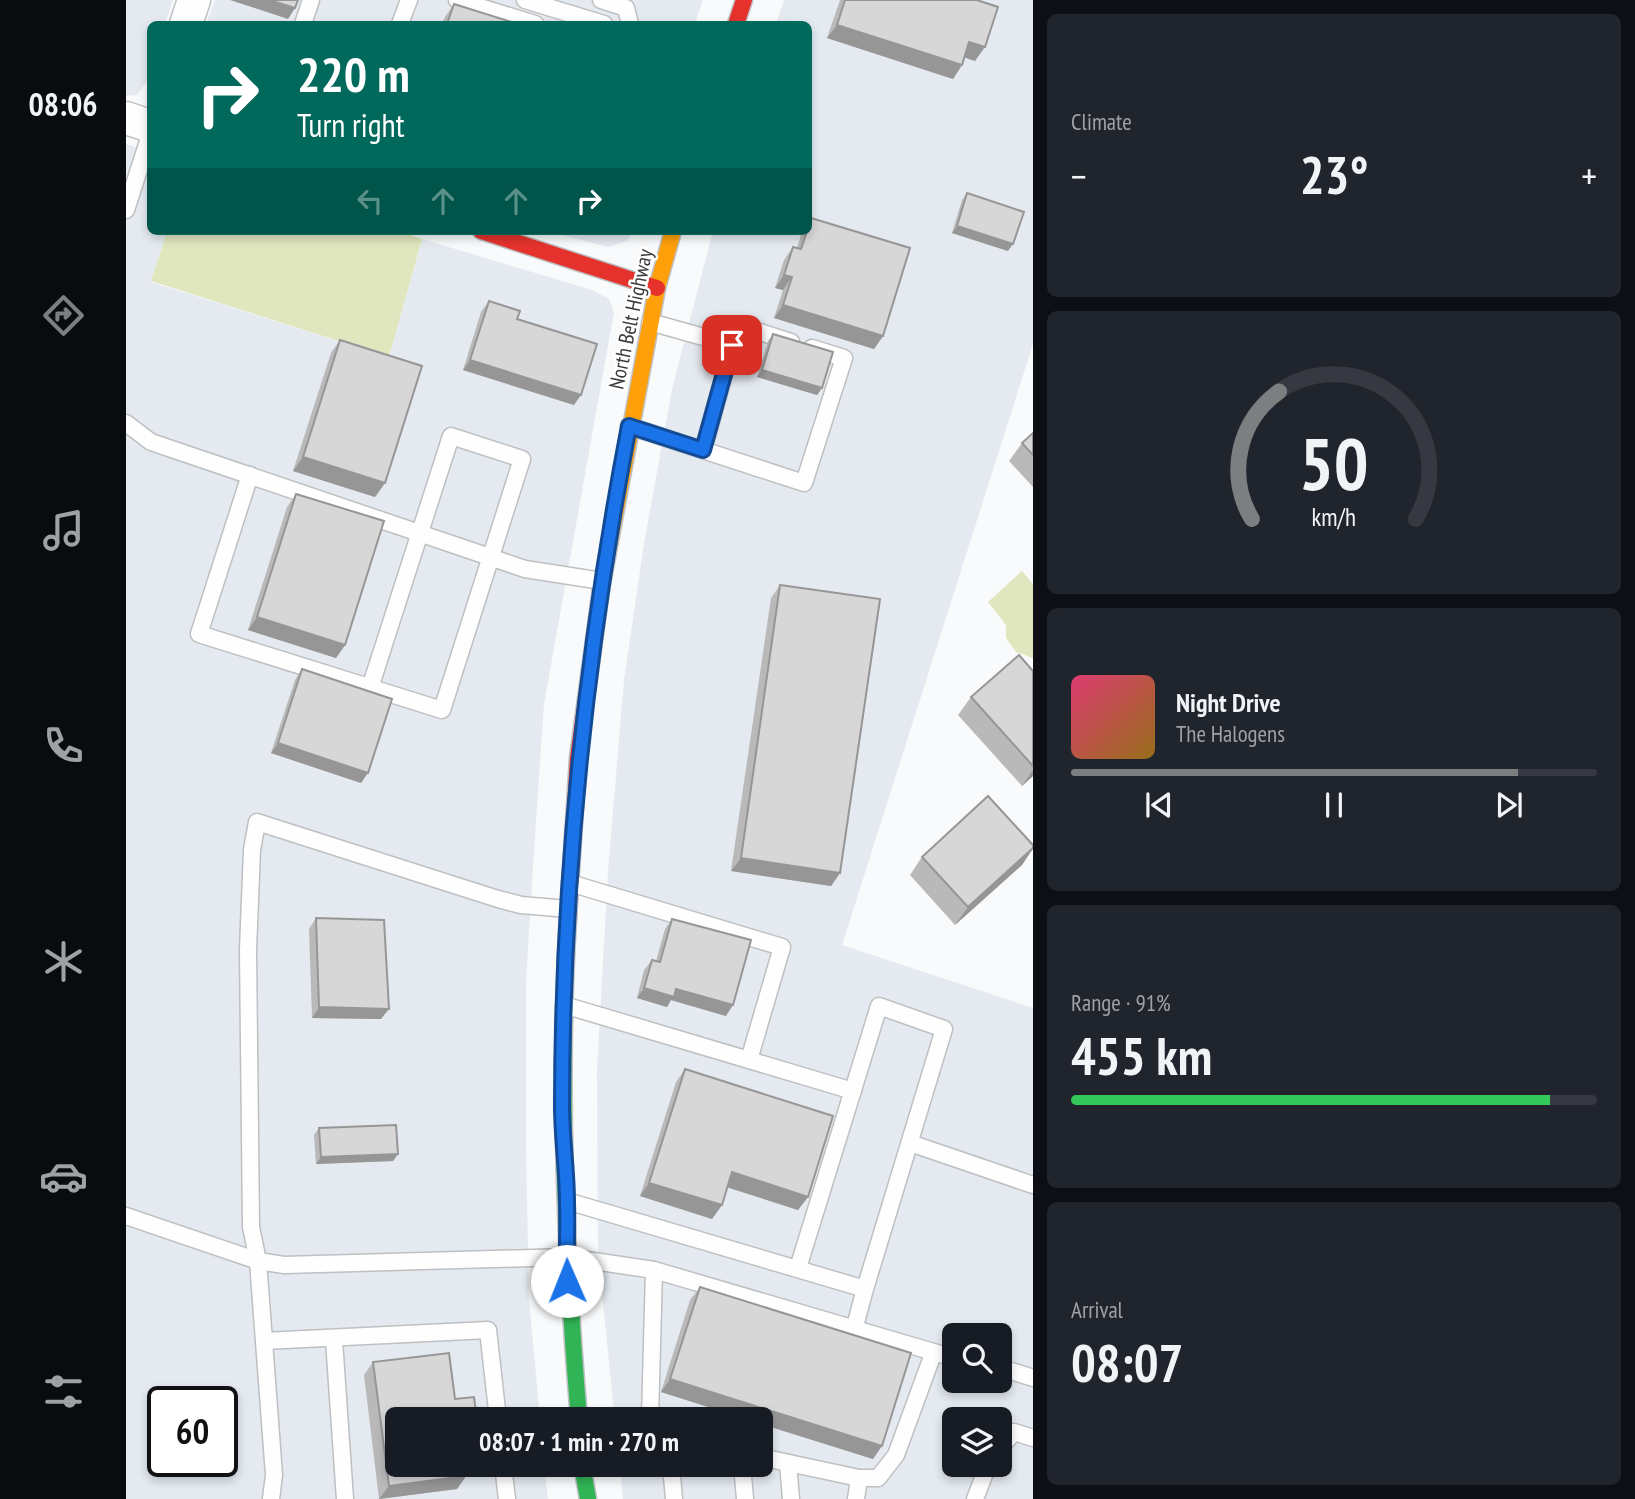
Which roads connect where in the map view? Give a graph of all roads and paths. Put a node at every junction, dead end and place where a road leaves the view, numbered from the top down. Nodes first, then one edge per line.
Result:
1 (194, 0) edge
2 (311, 0) edge
3 (409, 0) edge
4 (457, 0) edge
5 (525, 0) edge
6 (601, 0) edge
7 (744, 0) edge
8 (187, 21) edge
9 (304, 21) edge
10 (401, 21) edge
11 (525, 21) edge
12 (594, 21) edge
13 (629, 21) edge
14 (737, 21) edge
15 (126, 118) edge
16 (147, 125) edge
17 (147, 144) edge
18 (127, 201) edge
19 (493, 235) edge
20 (672, 235) edge
21 (657, 288) junction
22 (650, 322) junction
23 (732, 345) junction
24 (126, 423) edge
25 (629, 426) junction
26 (703, 450) junction
27 (250, 475) junction
28 (421, 533) junction
29 (492, 558) junction
30 (601, 581) junction
31 (370, 688) junction
32 (570, 883) junction
33 (568, 909) junction
34 (564, 1005) junction
35 (749, 1060) junction
36 (853, 1091) junction
37 (910, 1143) junction
38 (1033, 1185) edge
39 (567, 1201) junction
40 (126, 1216) edge
41 (566, 1257) junction
42 (258, 1261) junction
43 (798, 1268) junction
44 (654, 1270) junction
45 (865, 1289) junction
46 (854, 1330) junction
47 (334, 1340) junction
48 (264, 1341) junction
49 (933, 1354) junction
50 (942, 1356) edge
51 (1012, 1371) edge
52 (1033, 1378) edge
53 (497, 1407) edge
54 (577, 1407) edge
55 (650, 1407) edge
56 (1012, 1434) edge
57 (1033, 1437) edge
58 (773, 1460) edge
59 (788, 1463) junction
60 (504, 1477) edge
61 (584, 1477) edge
62 (672, 1477) edge
63 (744, 1477) edge
64 (983, 1477) edge
65 (859, 1478) junction
66 (271, 1499) edge
67 (345, 1499) edge
68 (507, 1499) edge
69 (588, 1499) edge
70 (674, 1499) edge
71 (746, 1499) edge
72 (791, 1499) edge
73 (856, 1499) edge
74 (975, 1499) edge

1 - 8 street
2 - 9 lane
3 - 10 lane
4 - 11 lane
5 - 12 lane
6 - 13 lane
7 - 14 main road
15 - 16 street
17 - 18 lane
19 - 21 main road
20 - 21 main road, North Belt Highway
21 - 22 main road, North Belt Highway
22 - 23 lane
22 - 25 main road, North Belt Highway
23 - 26 lane
23 - 26 lane
24 - 27 lane
25 - 26 lane
25 - 30 main road, North Belt Highway
27 - 28 lane
27 - 31 lane
28 - 29 lane
28 - 29 lane
28 - 31 lane
29 - 30 lane
29 - 31 lane
30 - 32 main road, North Belt Highway
32 - 33 main road, North Belt Highway
32 - 35 lane
33 - 34 main road, North Belt Highway
33 - 42 lane
34 - 35 lane
34 - 39 main road, North Belt Highway
35 - 36 lane
36 - 37 lane
36 - 43 lane
37 - 38 lane
37 - 45 lane
39 - 41 main road, North Belt Highway
39 - 43 lane
40 - 42 lane
41 - 42 lane
41 - 44 lane
41 - 54 main road, North Belt Highway
42 - 48 lane
43 - 45 lane
44 - 46 lane
44 - 55 lane
45 - 46 lane
46 - 49 lane
47 - 48 lane
47 - 53 lane
47 - 67 lane
48 - 66 lane
49 - 50 lane
49 - 65 lane
51 - 52 lane
56 - 57 lane
58 - 59 lane
59 - 65 lane
59 - 72 lane
60 - 68 lane
61 - 69 main road
62 - 70 lane
63 - 71 lane
64 - 74 lane
65 - 73 lane

